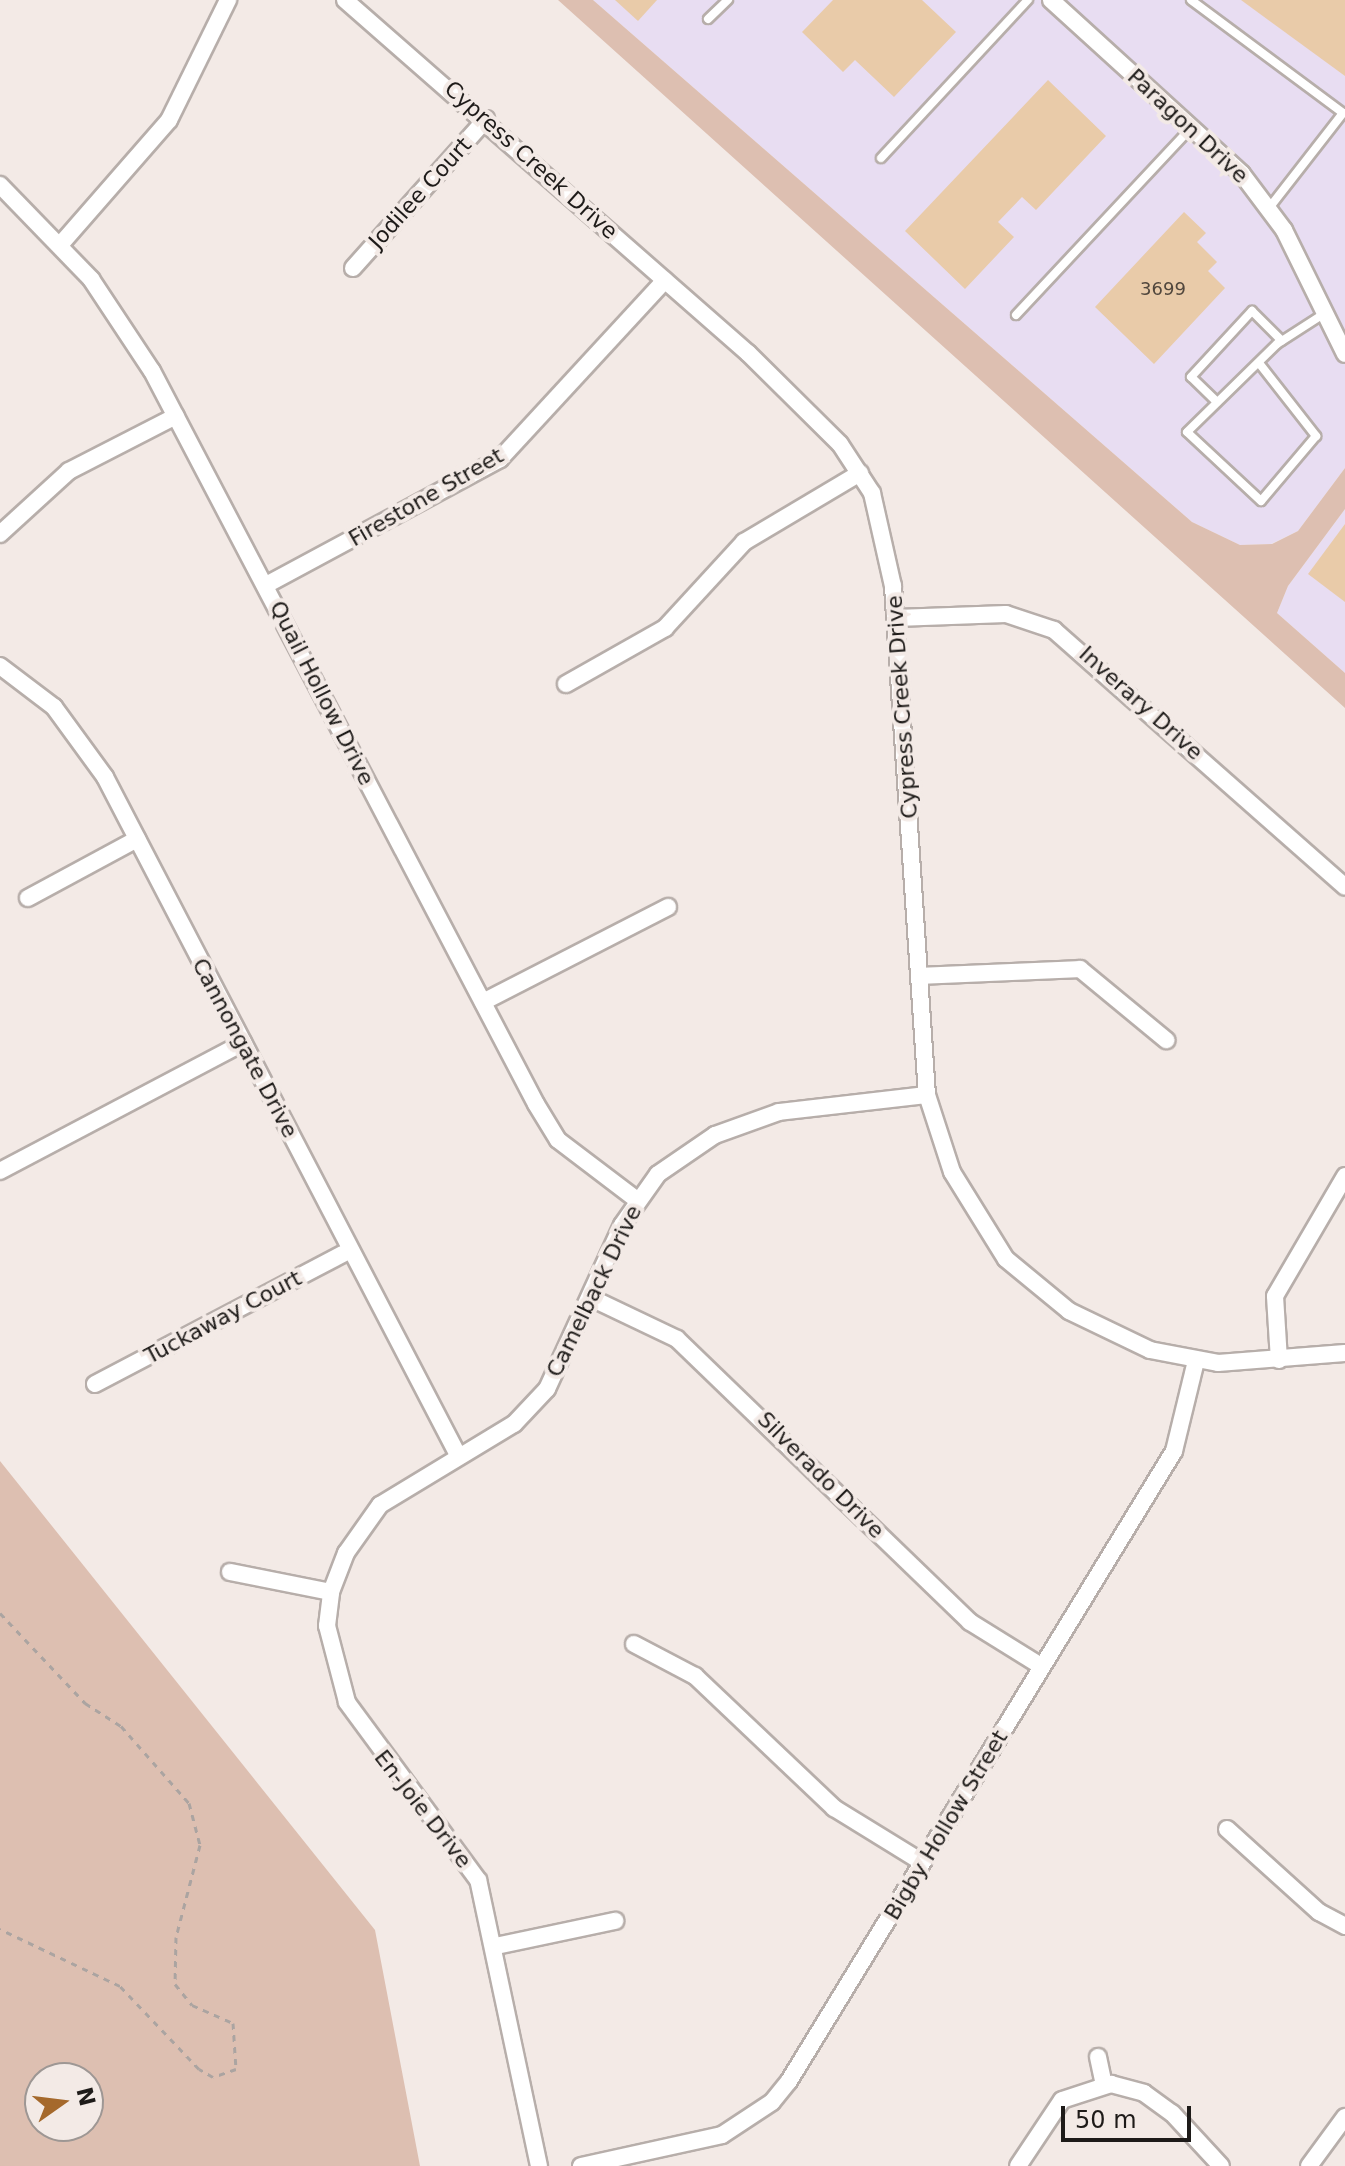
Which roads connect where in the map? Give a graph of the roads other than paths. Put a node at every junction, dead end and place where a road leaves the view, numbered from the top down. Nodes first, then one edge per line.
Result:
1 (228, 0) edge
2 (345, 0) edge
3 (728, 0) edge
4 (1028, 0) edge
5 (1051, 0) edge
6 (1191, 0) edge
7 (708, 19) dead end
8 (1344, 114) edge
9 (486, 119) junction
10 (1192, 127) junction
11 (881, 158) dead end
12 (0, 185) edge
13 (1269, 208) junction
14 (60, 245) junction
15 (353, 268) dead end
16 (665, 280) junction
17 (1016, 315) dead end
18 (1322, 315) junction
19 (1282, 341) junction
20 (1345, 354) edge
21 (1259, 363) junction
22 (1217, 402) junction
23 (176, 416) junction
24 (860, 473) junction
25 (0, 534) edge
26 (266, 585) junction
27 (896, 618) junction
28 (0, 666) edge
29 (566, 684) dead end
30 (137, 839) junction
31 (1345, 887) edge
32 (28, 898) dead end
33 (668, 907) dead end
34 (920, 976) junction
35 (483, 1002) junction
36 (1166, 1040) dead end
37 (243, 1043) junction
38 (927, 1095) junction
39 (0, 1171) edge
40 (1345, 1176) edge
41 (637, 1200) junction
42 (350, 1250) junction
43 (591, 1298) junction
44 (1345, 1353) edge
45 (1279, 1360) junction
46 (1196, 1361) junction
47 (95, 1384) dead end
48 (458, 1455) junction
49 (346, 1553) joint
50 (230, 1572) dead end
51 (331, 1592) junction
52 (634, 1644) dead end
53 (1041, 1666) junction
54 (1227, 1829) dead end
55 (920, 1861) junction
56 (615, 1921) dead end
57 (1345, 1926) edge
58 (496, 1946) junction
59 (1098, 2057) dead end
60 (1104, 2085) junction
61 (1345, 2117) edge
62 (539, 2166) edge
63 (581, 2166) edge
64 (1018, 2166) edge
65 (1221, 2166) edge
66 (1309, 2166) edge

1 - 14 street
2 - 9 street, Cypress Creek Drive
3 - 7 lane
4 - 11 lane
5 - 10 street, Paragon Drive
6 - 8 lane
8 - 13 lane
9 - 15 street, Jodilee Court
9 - 16 street, Cypress Creek Drive
10 - 13 street, Paragon Drive
10 - 17 lane
12 - 14 street, Quail Hollow Drive
13 - 18 street, Paragon Drive
14 - 23 street, Quail Hollow Drive
16 - 24 street, Cypress Creek Drive
16 - 26 street, Firestone Street
18 - 19 lane
18 - 20 street, Paragon Drive
19 - 21 lane
19 - 22 lane
21 - 22 lane
21 - 22 lane
23 - 25 street
23 - 26 street, Quail Hollow Drive
24 - 27 street, Cypress Creek Drive
24 - 29 street
26 - 35 street, Quail Hollow Drive
27 - 31 street, Inverary Drive
27 - 34 street, Cypress Creek Drive
28 - 30 street, Cannongate Drive
30 - 32 street
30 - 37 street, Cannongate Drive
33 - 35 street
34 - 36 street
34 - 38 street, Cypress Creek Drive
35 - 41 street, Quail Hollow Drive
37 - 39 street
37 - 42 street, Cannongate Drive
38 - 41 street, Camelback Drive
38 - 46 street, Cypress Creek Drive
40 - 45 street
41 - 43 street, Camelback Drive
42 - 47 street, Tuckaway Court
42 - 48 street, Cannongate Drive
43 - 48 street, Camelback Drive
43 - 53 street, Silverado Drive
44 - 45 street, Cypress Creek Drive
45 - 46 street, Cypress Creek Drive
46 - 53 street, Bigby Hollow Street
48 - 49 street, Camelback Drive
49 - 51 street, En-Joie Drive
50 - 51 street
51 - 58 street, En-Joie Drive
52 - 55 street
53 - 55 street, Bigby Hollow Street
54 - 57 street
55 - 63 street, Bigby Hollow Street
56 - 58 street
58 - 62 street, En-Joie Drive
59 - 60 street
60 - 64 street
60 - 65 street
61 - 66 street

